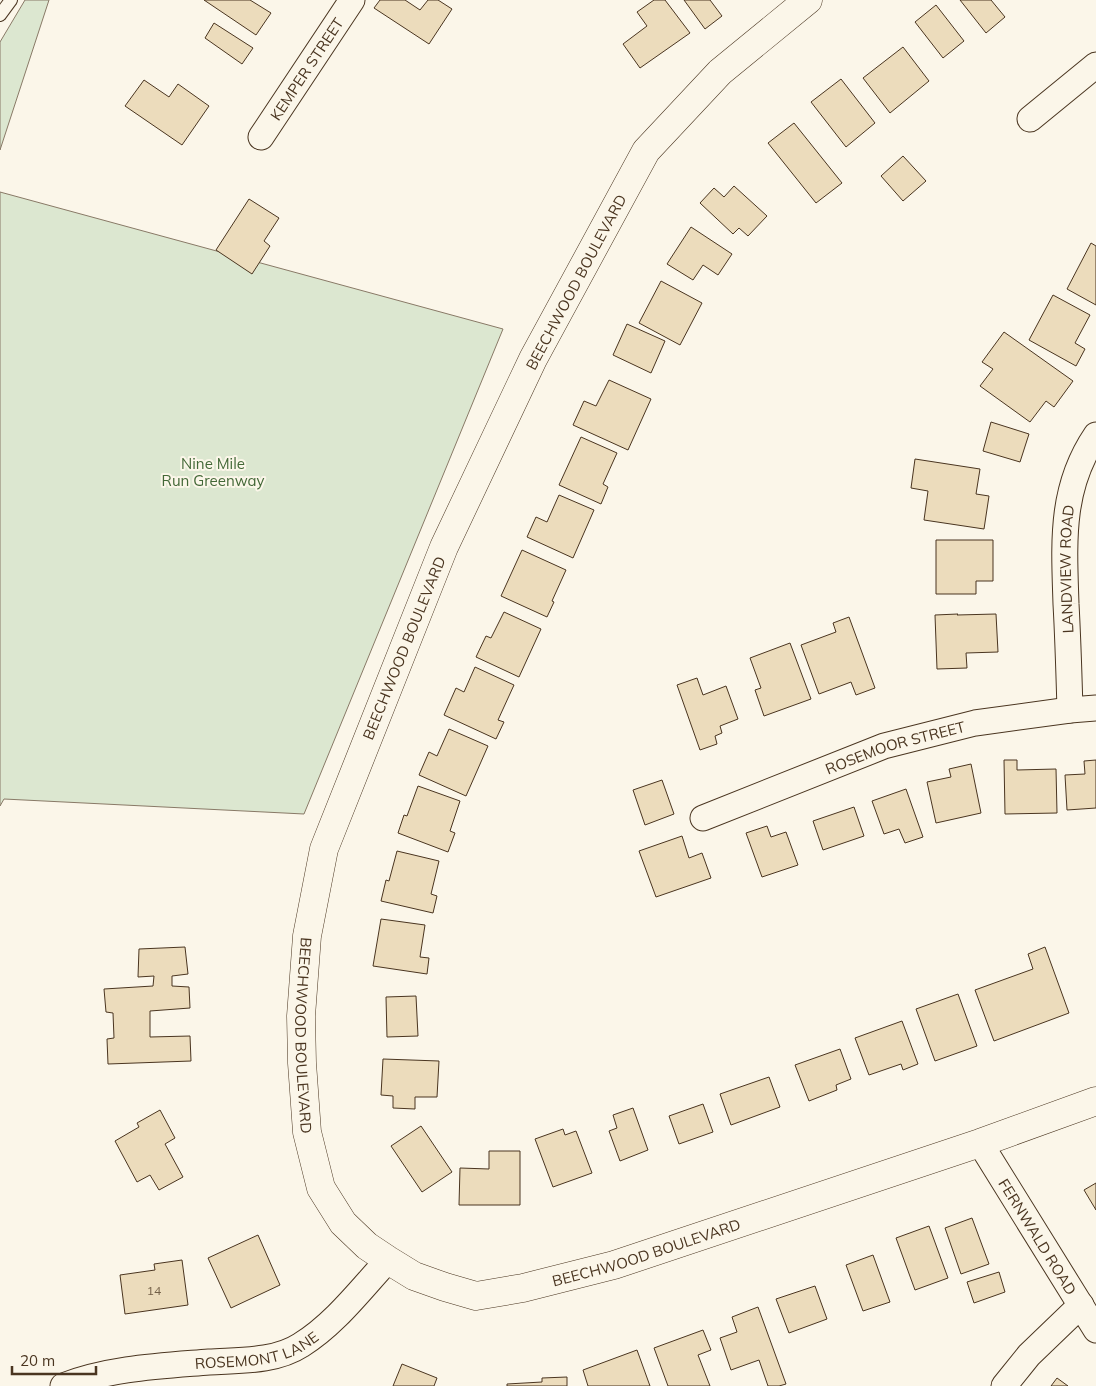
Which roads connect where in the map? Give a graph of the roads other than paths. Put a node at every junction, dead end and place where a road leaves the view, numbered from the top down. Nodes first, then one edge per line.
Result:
1 (11, 0) edge
2 (352, 0) edge
3 (808, 0) edge
4 (0, 16) edge
5 (1096, 65) edge
6 (1030, 119) dead end
7 (261, 137) dead end
8 (1096, 435) edge
9 (1096, 708) edge
10 (1070, 710) junction
11 (703, 818) dead end
12 (1096, 1101) edge
13 (980, 1143) junction
14 (388, 1260) junction
15 (1081, 1305) junction
16 (1096, 1330) edge
17 (63, 1386) edge
18 (1004, 1386) edge

1 - 4 lane
2 - 7 street, KEMPER STREET
3 - 14 street, BEECHWOOD BOULEVARD
5 - 6 street
8 - 10 street, LANDVIEW ROAD
9 - 10 street, ROSEMOOR STREET
10 - 11 street, ROSEMOOR STREET
12 - 13 street, BEECHWOOD BOULEVARD
13 - 14 street, BEECHWOOD BOULEVARD
13 - 15 street, FERNWALD ROAD
14 - 17 street, ROSEMONT LANE
15 - 16 street, FERNWALD ROAD
15 - 18 street

